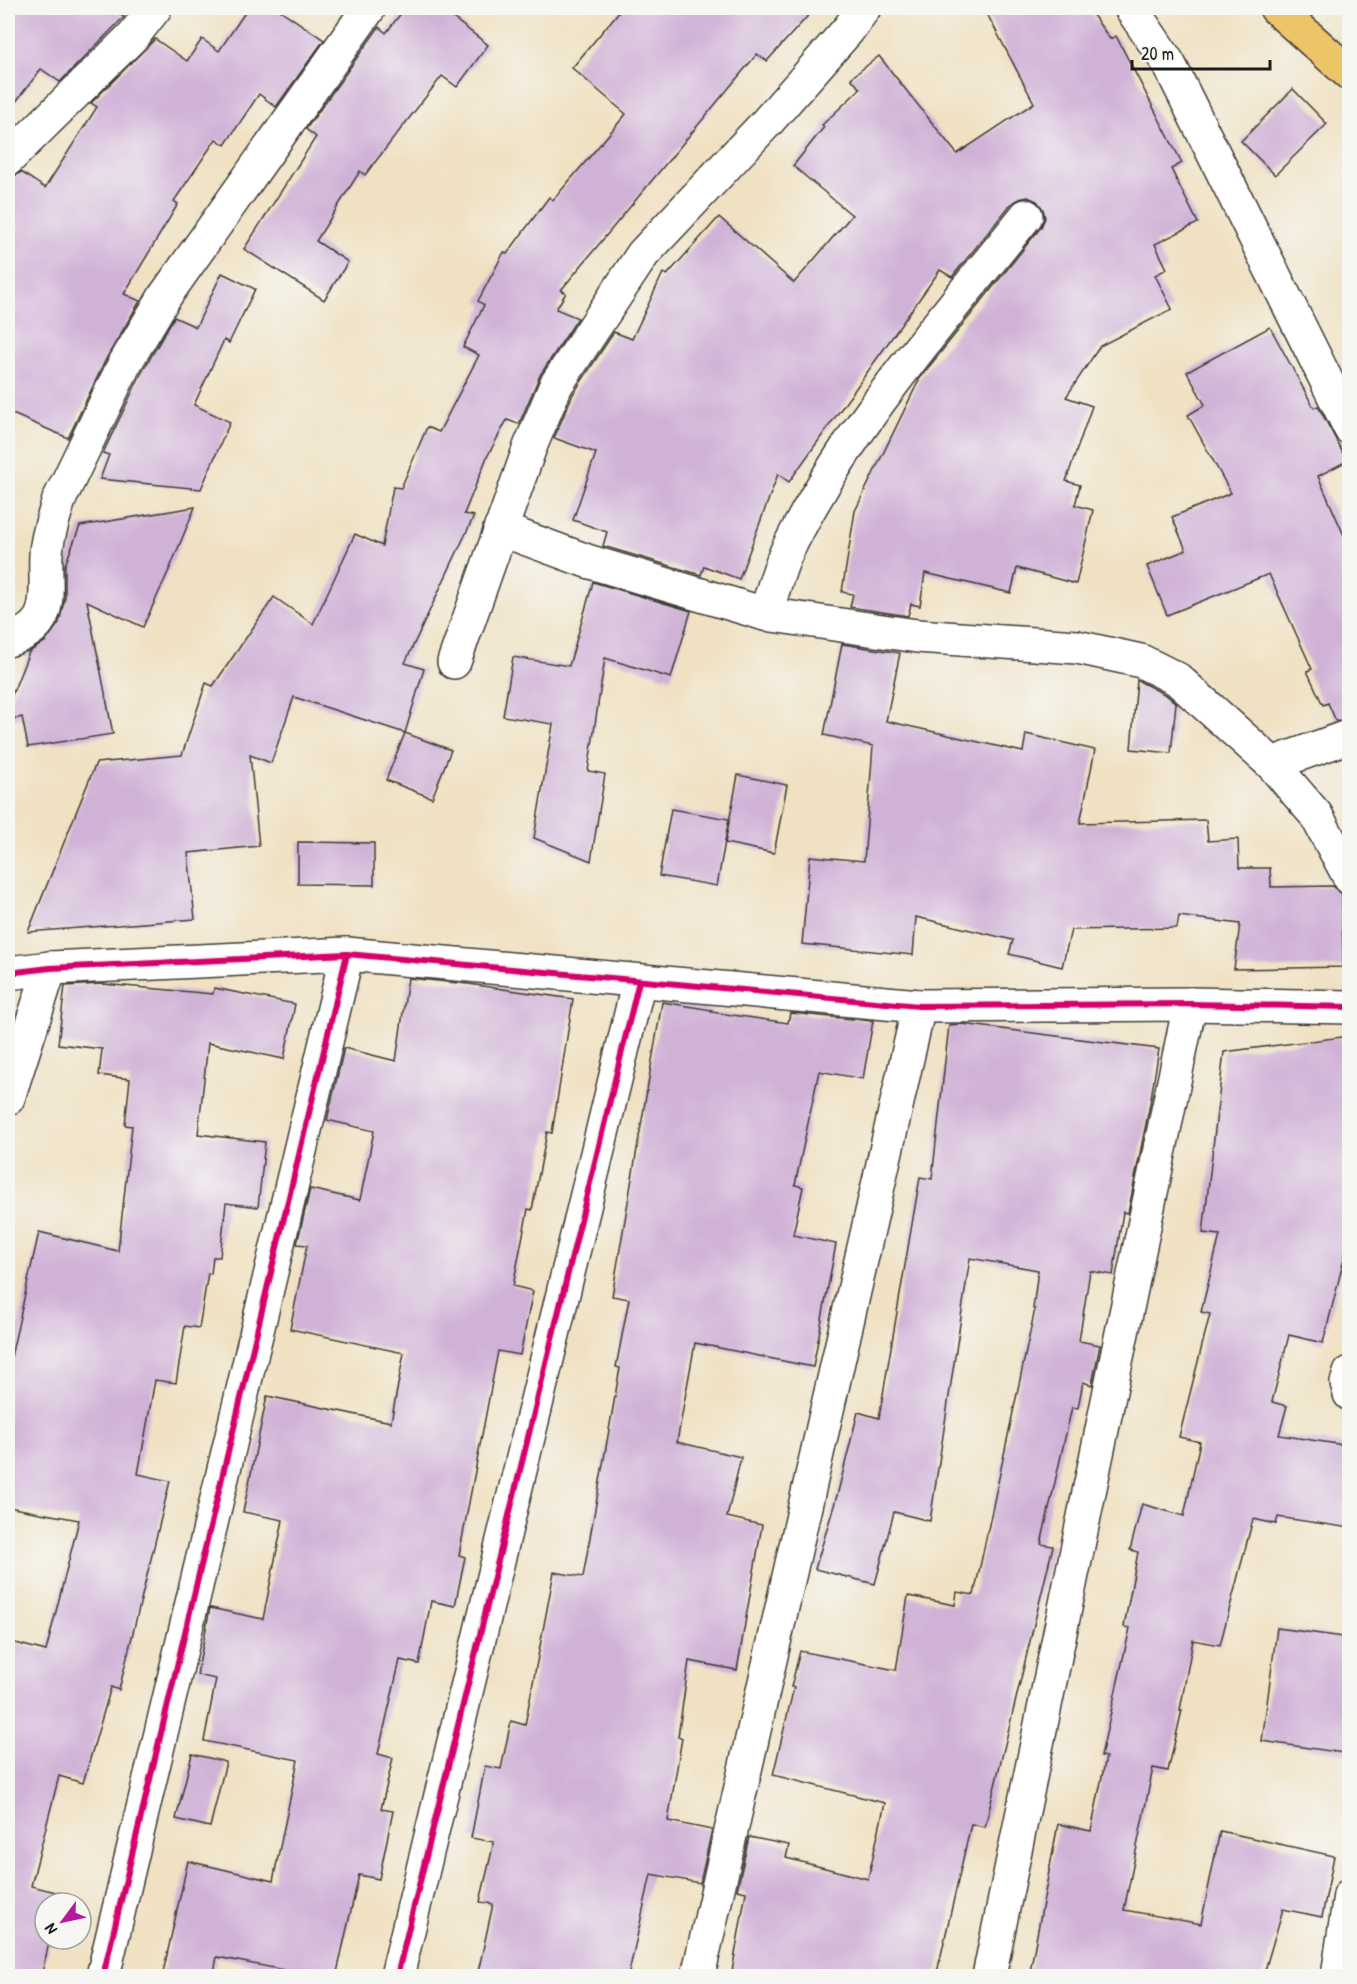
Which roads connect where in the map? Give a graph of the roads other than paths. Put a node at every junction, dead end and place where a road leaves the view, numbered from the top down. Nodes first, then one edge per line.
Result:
1 (155, 8) edge
2 (369, 8) edge
3 (864, 8) edge
4 (1131, 8) edge
5 (1276, 8) edge
6 (1350, 74) edge
7 (8, 159) edge
8 (1026, 216) dead end
9 (1350, 428) edge
10 (500, 530) junction
11 (765, 614) junction
12 (8, 640) edge
13 (454, 662) dead end
14 (1350, 736) edge
15 (1272, 764) junction
16 (1350, 878) edge
17 (347, 954) junction
18 (50, 968) junction
19 (8, 973) edge
20 (639, 981) junction
21 (1190, 1004) junction
22 (919, 1006) junction
23 (1350, 1007) edge
24 (8, 1098) edge
25 (1350, 1373) edge
26 (1350, 1394) edge
27 (1350, 1895) edge
28 (103, 1977) edge
29 (397, 1977) edge
30 (698, 1977) edge
31 (989, 1977) edge
32 (1338, 1977) edge

1 - 7 street
2 - 12 street
3 - 10 street
4 - 9 street
5 - 6 highway
8 - 11 street
10 - 11 street
10 - 13 street
11 - 15 street
14 - 15 street
15 - 16 street
17 - 18 street
17 - 20 street
17 - 28 street
18 - 19 street
18 - 24 street
20 - 22 street
20 - 29 street
21 - 22 street
21 - 23 street
21 - 31 street
22 - 30 street
25 - 26 street
27 - 32 street

